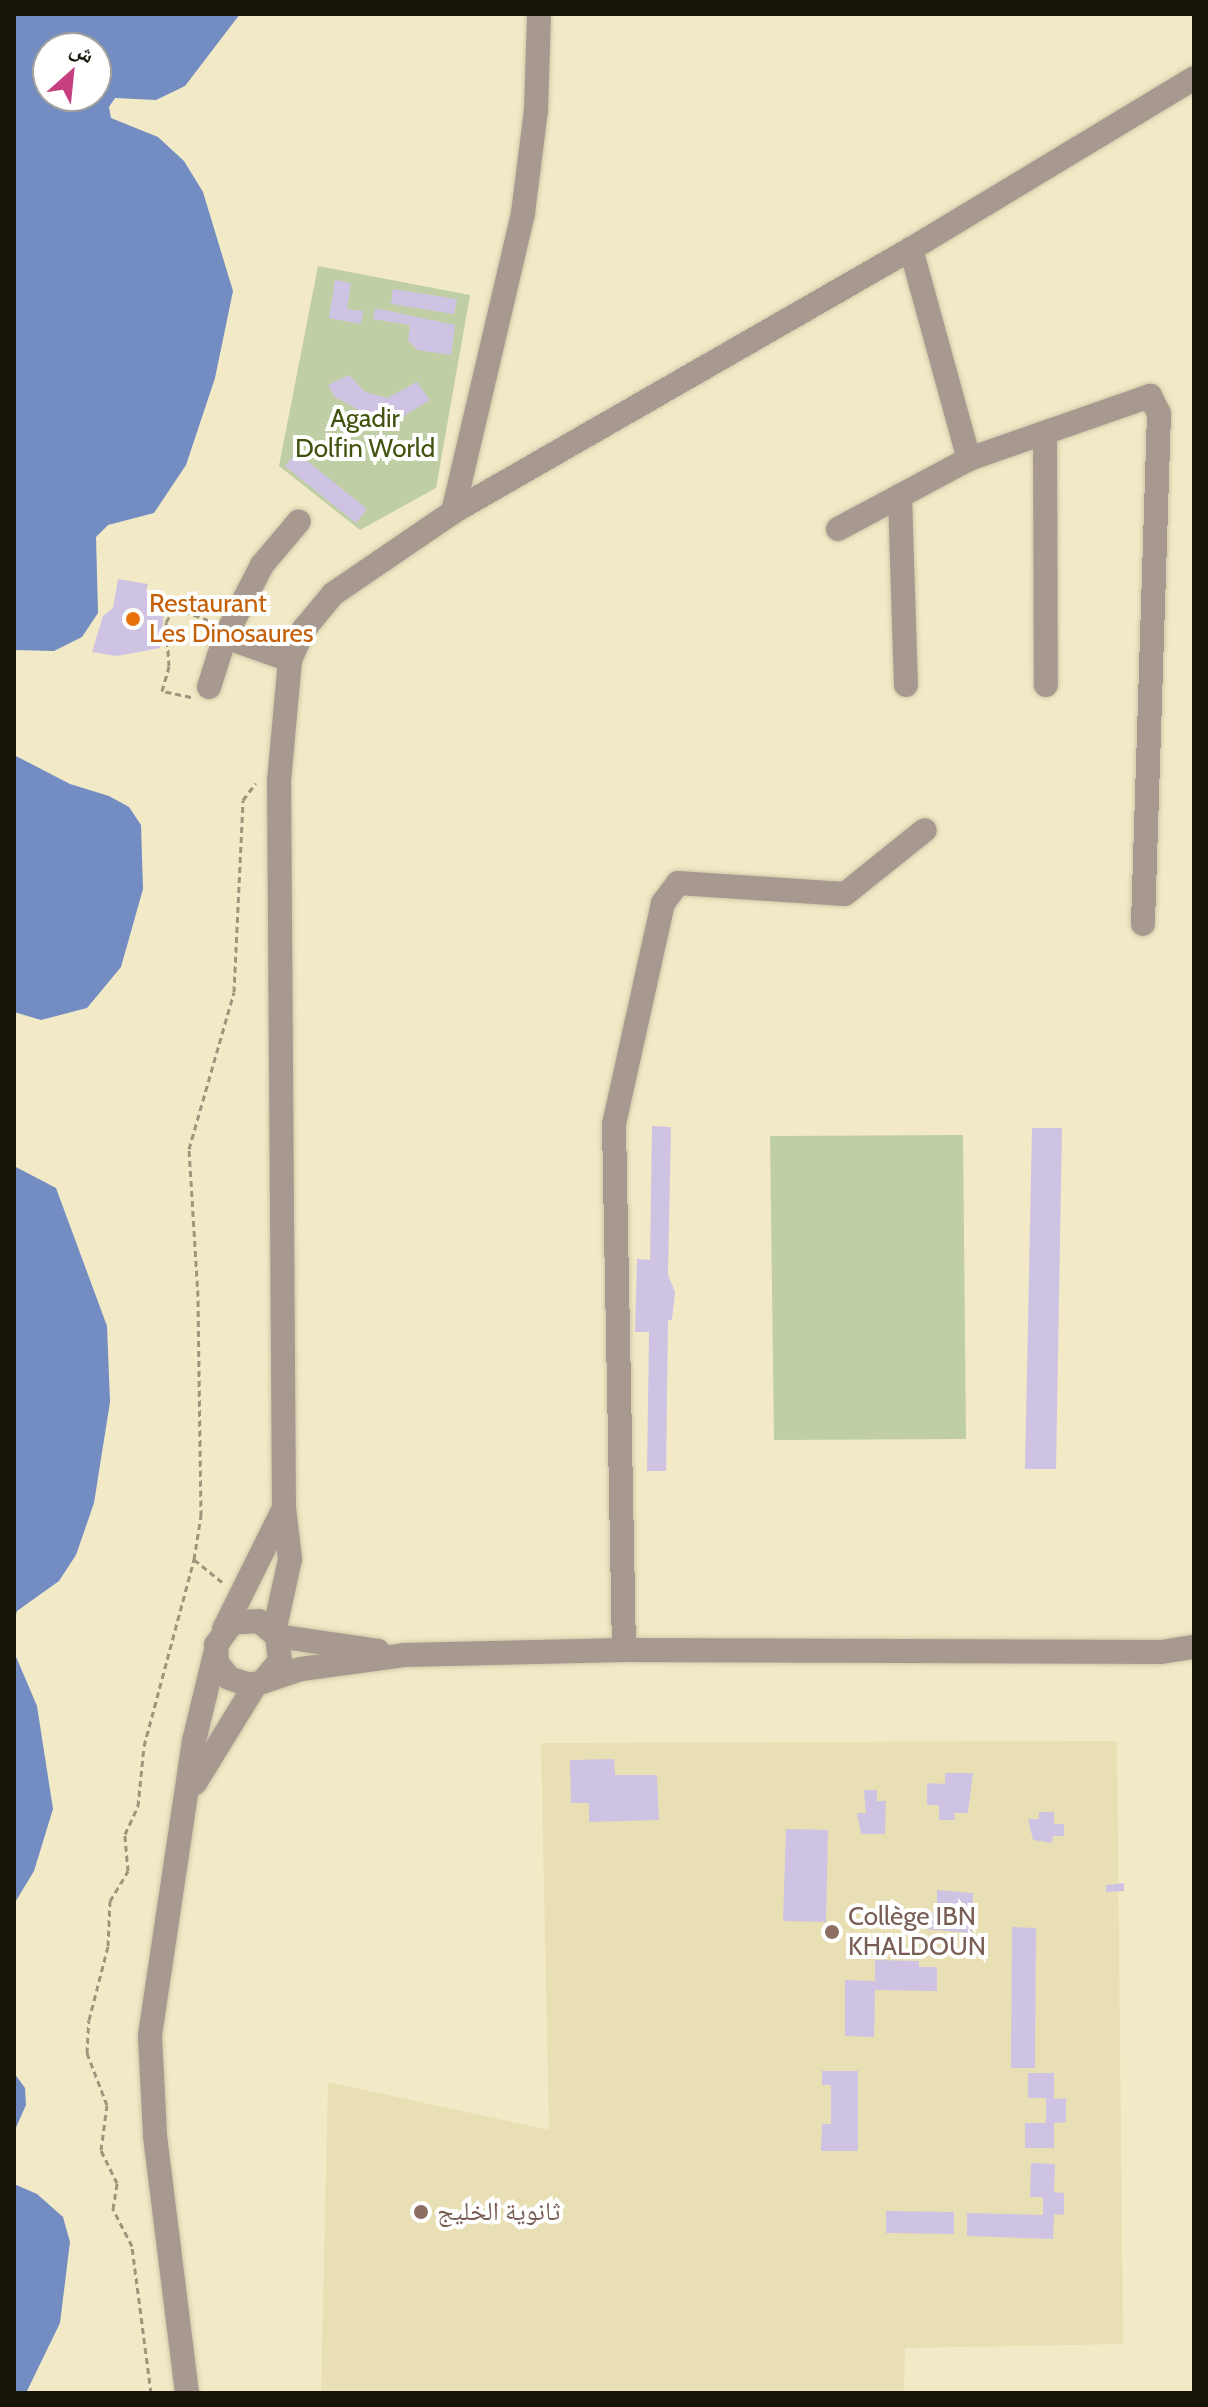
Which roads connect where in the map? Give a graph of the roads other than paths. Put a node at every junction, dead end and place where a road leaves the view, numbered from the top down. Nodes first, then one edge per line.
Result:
1 (539, 14) edge
2 (1194, 78) edge
3 (1183, 93) edge
4 (911, 249) junction
5 (1045, 433) junction
6 (969, 459) junction
7 (900, 496) junction
8 (453, 512) junction
9 (299, 521) dead end
10 (838, 529) dead end
11 (228, 633) junction
12 (290, 660) junction
13 (906, 685) dead end
14 (1046, 685) dead end
15 (209, 687) road end
16 (925, 830) dead end
17 (1143, 924) dead end
18 (284, 1508) junction
19 (224, 1629) junction
20 (276, 1634) junction
21 (1194, 1647) edge
22 (624, 1650) junction
23 (1161, 1652) junction
24 (215, 1654) junction
25 (404, 1655) junction
26 (1194, 1664) edge
27 (260, 1682) junction
28 (190, 1793) junction
29 (187, 2393) edge

1 - 8 street
2 - 3 street
3 - 4 street
4 - 6 street
4 - 8 street
5 - 6 street
5 - 14 street
5 - 17 street
6 - 7 street
7 - 10 street
7 - 13 street
8 - 12 street
9 - 11 street
11 - 12 street
11 - 15 street
12 - 18 street
16 - 22 street
18 - 19 street
18 - 20 street
19 - 20 street
19 - 24 street
20 - 25 street
20 - 27 street
21 - 23 street
22 - 23 street
22 - 25 street
23 - 26 street
24 - 27 street
24 - 28 street
25 - 27 street
27 - 28 street
28 - 29 street

